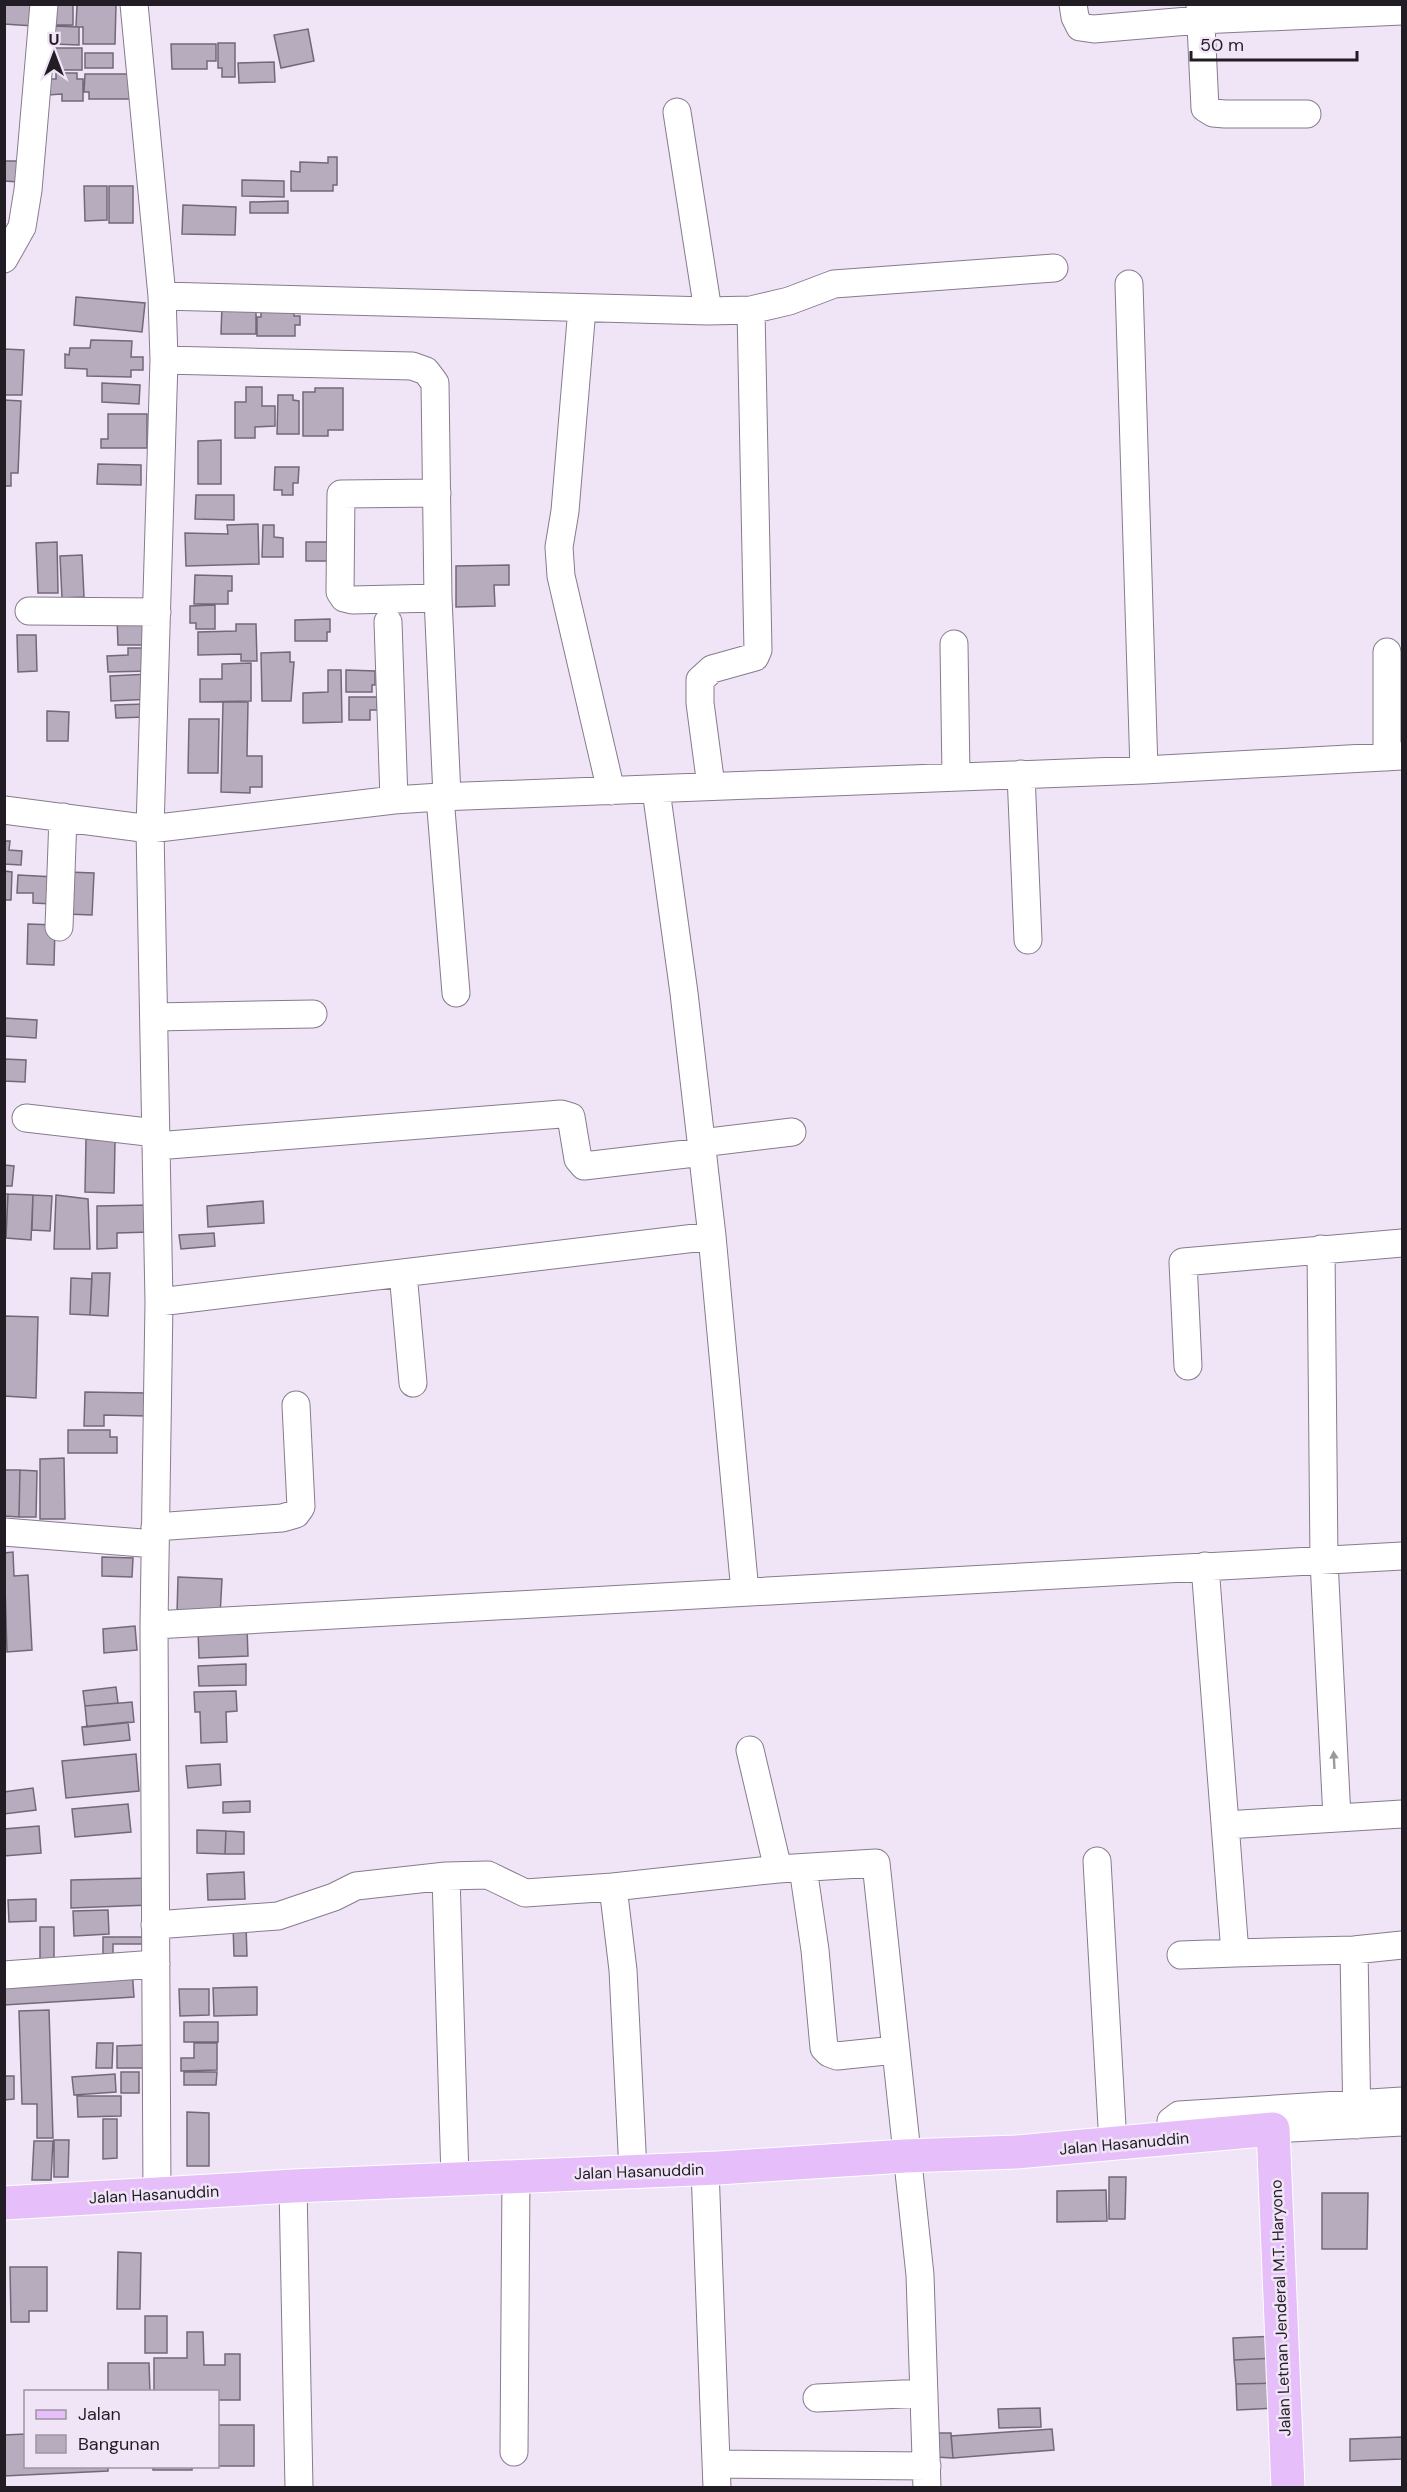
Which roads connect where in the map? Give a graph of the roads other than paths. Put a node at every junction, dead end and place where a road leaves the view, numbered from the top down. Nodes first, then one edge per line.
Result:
1 (44, 4) edge
2 (134, 4) edge
3 (1073, 4) edge
4 (1402, 11) edge
5 (1200, 12) edge
6 (677, 112) dead end
7 (1307, 114) dead end
8 (4, 259) edge
9 (1053, 268) dead end
10 (1129, 284) dead end
11 (162, 296) junction
12 (582, 308) junction
13 (751, 310) junction
14 (708, 311) junction
15 (164, 360) junction
16 (437, 493) junction
17 (438, 598) junction
18 (29, 611) dead end
19 (157, 612) junction
20 (388, 622) dead end
21 (954, 644) dead end
22 (1387, 652) dead end
23 (1395, 757) edge
24 (1144, 770) junction
25 (1021, 774) junction
26 (956, 776) junction
27 (711, 786) junction
28 (656, 790) junction
29 (611, 791) junction
30 (443, 796) junction
31 (394, 800) junction
32 (4, 810) edge
33 (63, 817) junction
34 (150, 829) junction
35 (59, 927) dead end
36 (1028, 940) dead end
37 (456, 993) dead end
38 (313, 1014) dead end
39 (154, 1017) junction
40 (26, 1118) dead end
41 (792, 1132) dead end
42 (156, 1140) junction
43 (702, 1147) junction
44 (712, 1236) junction
45 (1402, 1243) edge
46 (1321, 1249) junction
47 (403, 1273) junction
48 (159, 1302) junction
49 (1188, 1366) dead end
50 (413, 1383) dead end
51 (296, 1405) dead end
52 (4, 1532) edge
53 (155, 1535) junction
54 (1402, 1556) edge
55 (1323, 1561) junction
56 (1205, 1566) junction
57 (745, 1592) junction
58 (154, 1625) junction
59 (750, 1750) dead end
60 (1402, 1814) edge
61 (1337, 1818) junction
62 (1226, 1825) junction
63 (1097, 1861) dead end
64 (790, 1868) junction
65 (446, 1876) junction
66 (613, 1887) junction
67 (155, 1925) junction
68 (1402, 1946) edge
69 (1354, 1950) junction
70 (1235, 1953) junction
71 (1181, 1955) dead end
72 (156, 1964) junction
73 (4, 1975) edge
74 (895, 2050) junction
75 (1402, 2101) edge
76 (1357, 2115) junction
77 (1402, 2122) edge
78 (1273, 2129) junction
79 (1170, 2139) junction
80 (1113, 2144) junction
81 (905, 2156) junction
82 (705, 2169) junction
83 (633, 2171) junction
84 (516, 2176) junction
85 (455, 2178) junction
86 (293, 2186) junction
87 (157, 2194) junction
88 (4, 2203) edge
89 (924, 2393) junction
90 (817, 2398) dead end
91 (514, 2452) dead end
92 (716, 2476) edge
93 (927, 2477) edge
94 (298, 2487) edge
95 (1288, 2487) edge

1 - 8 street
2 - 11 street
3 - 5 street
4 - 5 street
5 - 7 street
6 - 14 street
9 - 13 street
10 - 24 street
11 - 12 street
11 - 15 street
12 - 14 street
12 - 29 street
13 - 14 street
13 - 27 street
15 - 16 street
15 - 19 street
16 - 17 street
16 - 17 street
17 - 30 street
18 - 19 street
19 - 34 street
20 - 31 street
21 - 26 street
22 - 23 street
23 - 24 street
24 - 25 street
25 - 26 street
25 - 36 street
26 - 27 street
27 - 28 street
28 - 29 street
28 - 43 street
29 - 30 street
30 - 31 street
30 - 37 street
31 - 34 street
32 - 33 street
33 - 34 street
33 - 35 street
34 - 39 street
38 - 39 street
39 - 42 street
40 - 42 street
41 - 43 street
42 - 43 street
42 - 48 street
43 - 44 street
44 - 47 street
44 - 57 street
45 - 46 street
46 - 49 street
46 - 55 street
47 - 48 street
47 - 50 street
48 - 53 street
51 - 53 street
52 - 53 street
53 - 58 street
54 - 55 street
55 - 56 street
61 -> 55 street
56 - 57 street
56 - 62 street
57 - 58 street
58 - 67 street
59 - 64 street
60 - 61 street
61 - 62 street
62 - 70 street
63 - 80 street
64 - 66 street
64 - 74 street
64 - 74 street
65 - 66 street
65 - 67 street
65 - 85 street
66 - 83 street
67 - 72 street
68 - 69 street
69 - 70 street
69 - 76 street
70 - 71 street
72 - 73 street
72 - 87 street
74 - 81 street
75 - 76 street
76 - 77 street
76 - 78 street
76 - 79 street
78 - 79 main road, Jalan Hasanuddin
78 - 95 main road, Jalan Letnan Jenderal M.T. Haryono
79 - 80 main road, Jalan Hasanuddin
80 - 81 main road, Jalan Hasanuddin
81 - 82 main road, Jalan Hasanuddin
81 - 89 street
82 - 83 main road, Jalan Hasanuddin
82 - 92 street
83 - 84 main road, Jalan Hasanuddin
84 - 85 main road, Jalan Hasanuddin
84 - 91 street
85 - 86 main road, Jalan Hasanuddin
86 - 87 main road, Jalan Hasanuddin
86 - 94 street
87 - 88 main road, Jalan Hasanuddin
89 - 90 street
89 - 93 street
92 - 93 street

